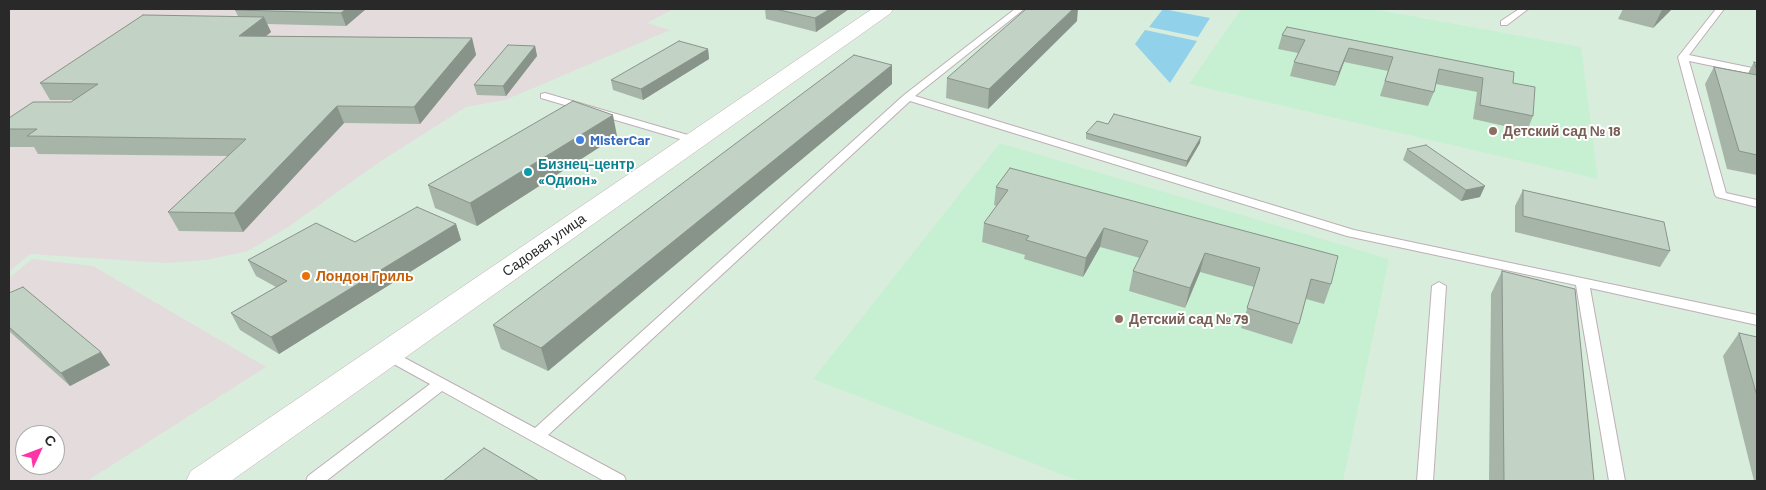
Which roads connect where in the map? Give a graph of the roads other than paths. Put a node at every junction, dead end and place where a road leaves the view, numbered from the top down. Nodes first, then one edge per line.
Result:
1 (884, 9) edge
2 (1020, 9) edge
3 (1524, 9) edge
4 (1720, 9) edge
5 (1504, 23) dead end
6 (1683, 57) junction
7 (1757, 72) edge
8 (545, 96) dead end
9 (908, 97) junction
10 (694, 140) junction
11 (1757, 203) edge
12 (1582, 282) junction
13 (1439, 286) dead end
14 (1757, 320) edge
15 (388, 354) junction
16 (442, 383) junction
17 (536, 436) junction
18 (204, 481) edge
19 (314, 481) edge
20 (618, 481) edge
21 (1425, 481) edge
22 (1617, 481) edge

1 - 10 street, Садовая улица
2 - 9 lane
3 - 5 lane
4 - 6 lane
6 - 7 lane
6 - 11 lane
8 - 10 lane
9 - 12 lane
9 - 17 lane
10 - 15 street, Садовая улица
12 - 14 lane
12 - 22 lane
13 - 21 lane
15 - 16 lane
15 - 18 street, Садовая улица
16 - 17 lane
16 - 19 lane
17 - 20 lane

